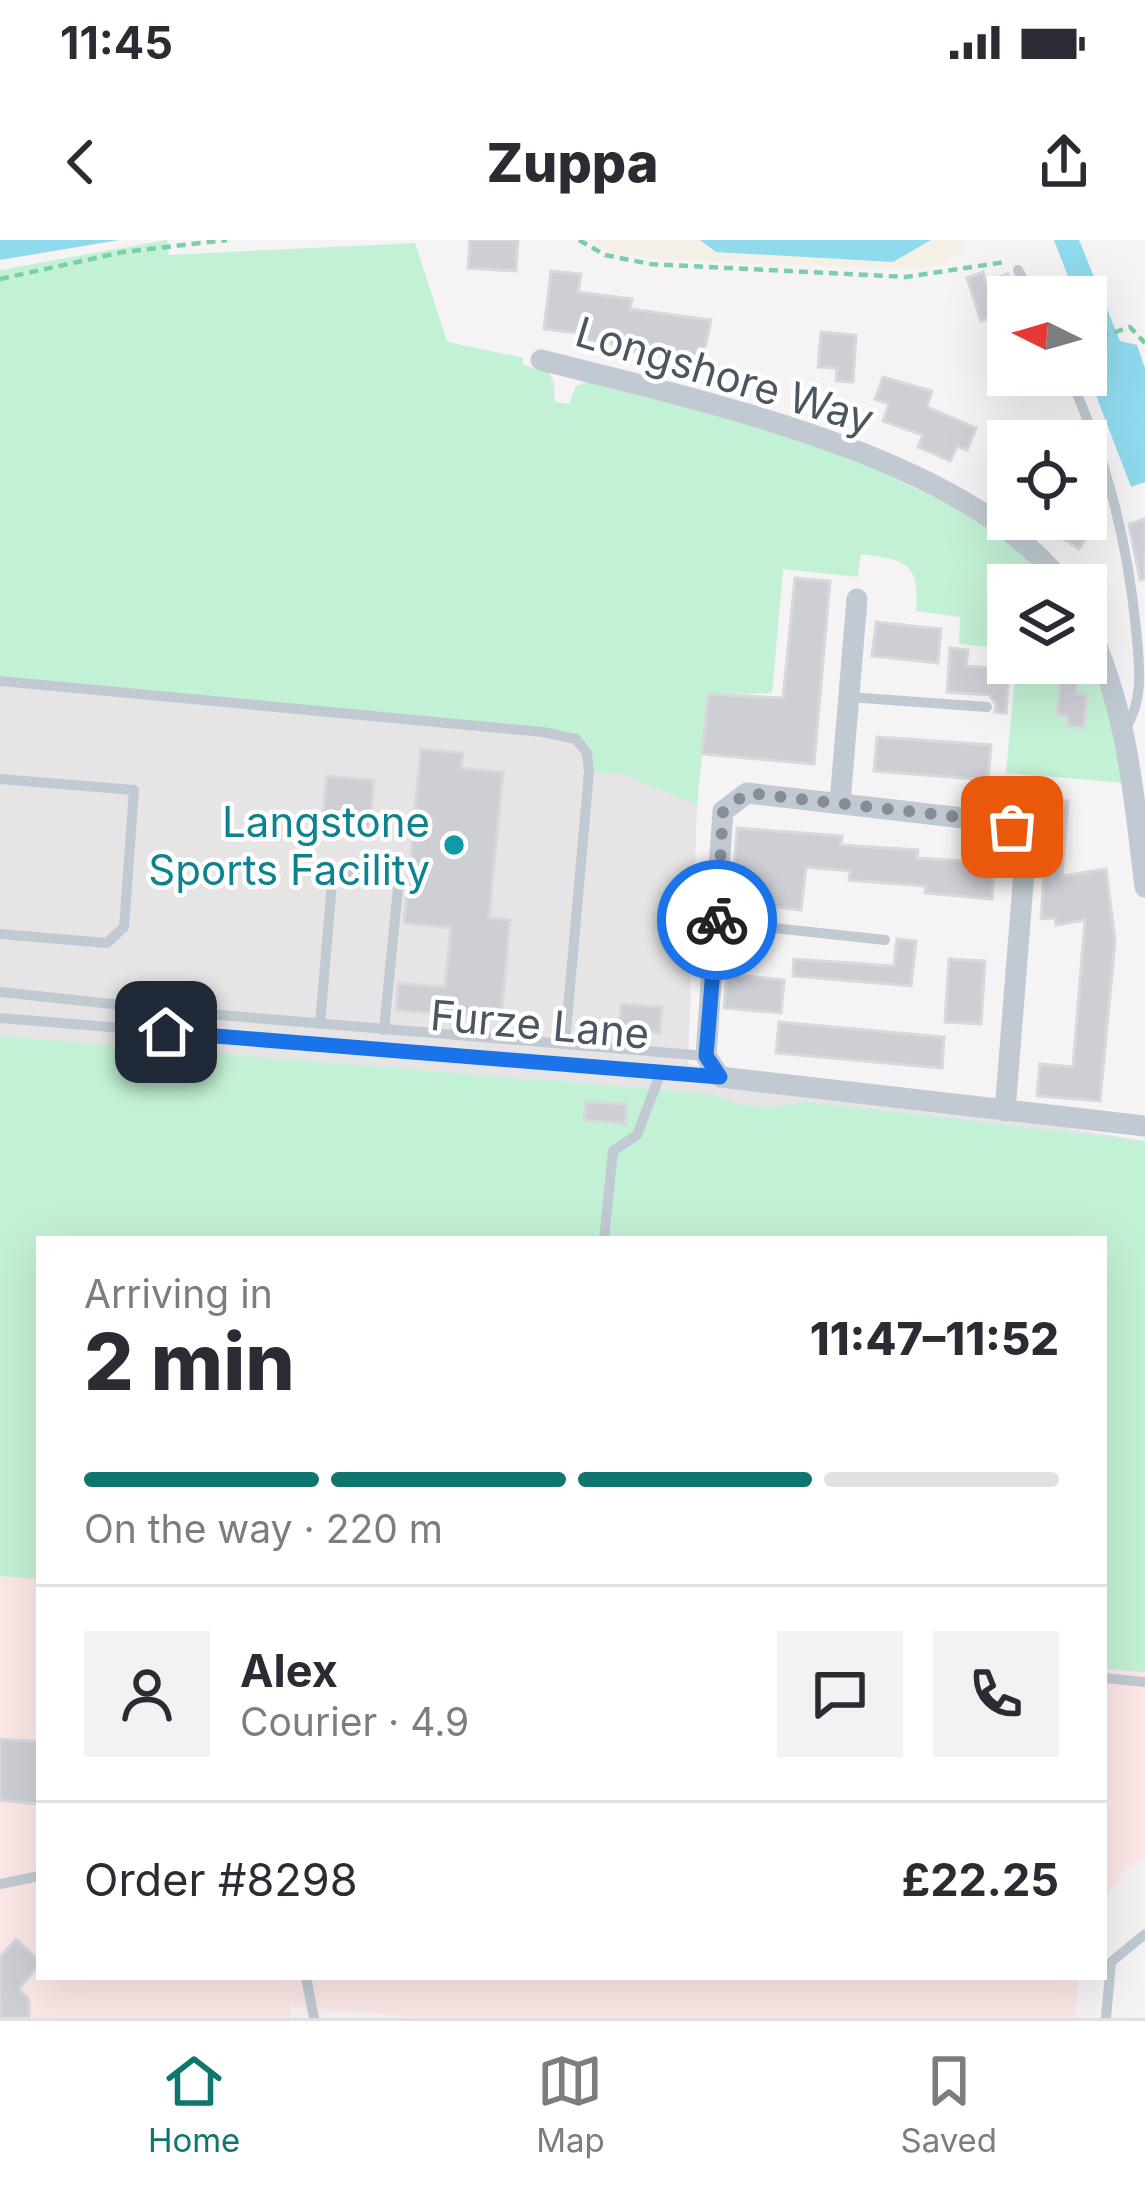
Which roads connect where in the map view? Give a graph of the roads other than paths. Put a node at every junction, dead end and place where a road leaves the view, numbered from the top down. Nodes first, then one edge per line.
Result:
1 (1018, 270) road end
2 (1021, 276) edge
3 (541, 360) dead end
4 (1078, 396) edge
5 (1046, 564) edge
6 (857, 599) dead end
7 (1107, 671) edge
8 (0, 681) edge
9 (849, 697) junction
10 (987, 707) dead end
11 (1125, 729) junction
12 (0, 779) edge
13 (840, 802) junction
14 (1140, 808) edge
15 (1145, 887) edge
16 (717, 922) junction
17 (0, 934) edge
18 (885, 940) dead end
19 (0, 992) edge
20 (0, 1018) edge
21 (320, 1024) junction
22 (383, 1030) junction
23 (566, 1043) junction
24 (706, 1056) junction
25 (661, 1072) junction
26 (720, 1077) junction
27 (1005, 1112) junction
28 (1145, 1126) edge
29 (604, 1236) edge
30 (1107, 1678) edge
31 (1145, 1682) edge
32 (36, 1877) edge
33 (0, 1884) edge
34 (1145, 1934) edge
35 (307, 1980) edge
36 (314, 2018) edge
37 (1106, 2018) edge

1 - 2 lane
3 - 5 street, Longshore Way
4 - 11 lane
6 - 9 street
7 - 11 street
8 - 23 lane
9 - 10 lane
9 - 13 street
11 - 14 street
12 - 17 lane
13 - 16 street
13 - 27 street
14 - 15 street
16 - 18 lane
16 - 24 street
19 - 21 lane
20 - 25 lane, Furze Lane
21 - 22 lane
21 - 22 lane
22 - 23 lane
23 - 24 lane
24 - 26 street
25 - 26 lane, Furze Lane
25 - 29 lane
26 - 27 street, Furze Lane
27 - 28 street, Furze Lane
30 - 31 lane
32 - 33 lane
34 - 37 lane
35 - 36 lane

